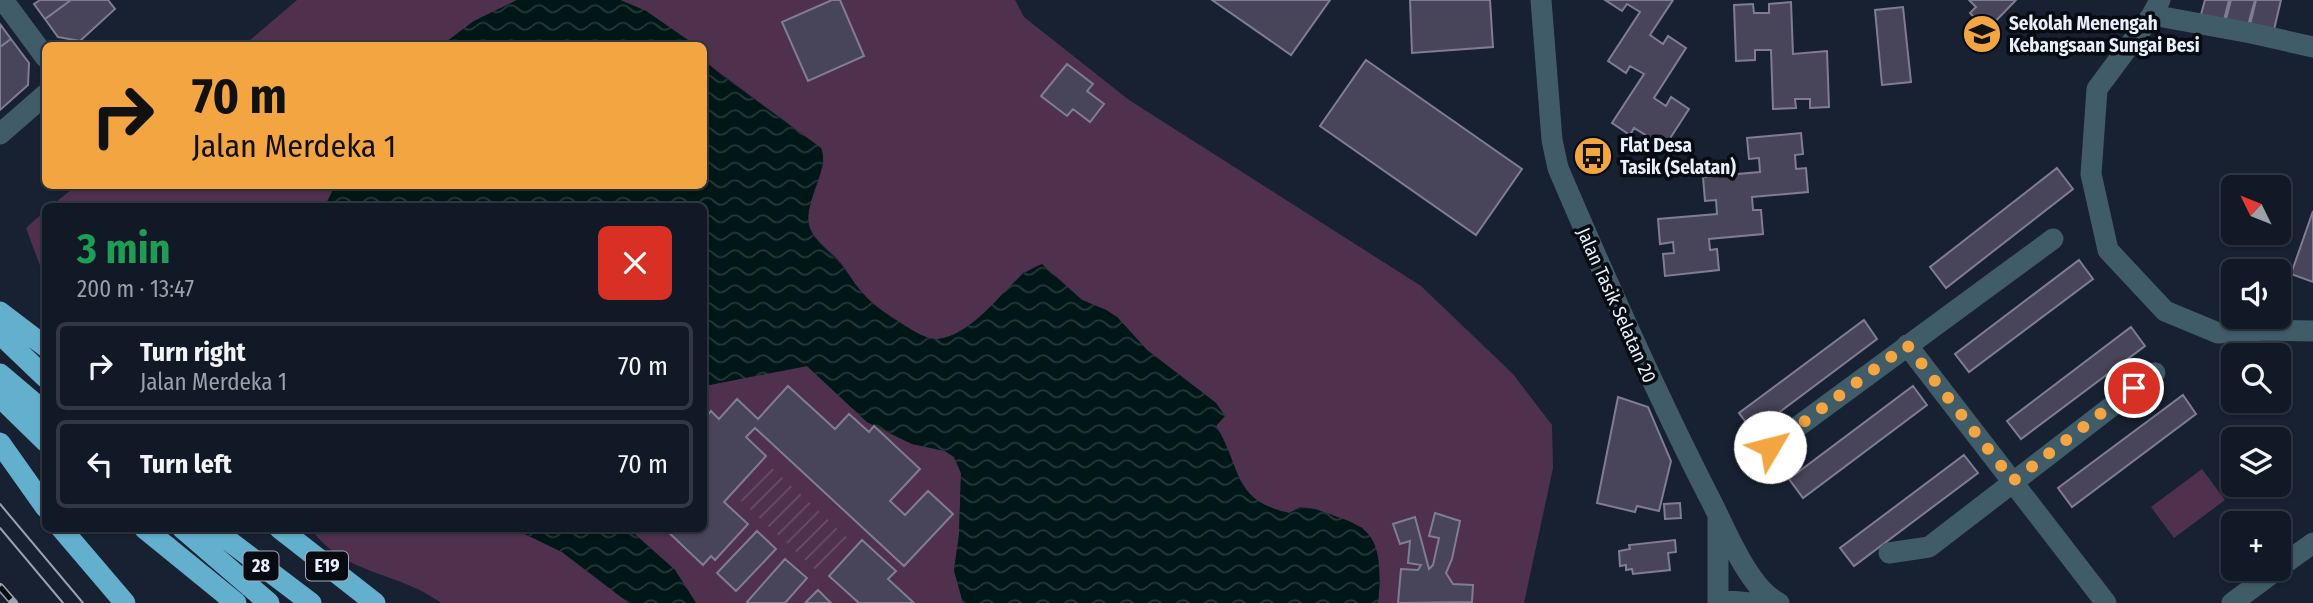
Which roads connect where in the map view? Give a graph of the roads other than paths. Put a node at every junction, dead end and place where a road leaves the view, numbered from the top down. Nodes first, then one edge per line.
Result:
1 (3, 0) edge
2 (1541, 0) edge
3 (2156, 8) edge
4 (2313, 47) edge
5 (42, 53) edge
6 (42, 97) edge
7 (0, 134) edge
8 (2053, 239) dead end
9 (0, 312) edge
10 (2313, 331) edge
11 (0, 334) edge
12 (42, 344) edge
13 (1907, 345) junction
14 (2155, 373) dead end
15 (0, 374) edge
16 (42, 374) edge
17 (0, 397) edge
18 (42, 410) edge
19 (42, 438) edge
20 (0, 443) edge
21 (1770, 447) dead end
22 (2013, 481) junction
23 (42, 502) edge
24 (1718, 514) junction
25 (64, 532) edge
26 (149, 532) edge
27 (186, 532) edge
28 (217, 532) edge
29 (284, 532) edge
30 (2313, 543) edge
31 (1889, 553) dead end
32 (2291, 559) edge
33 (2262, 581) edge
34 (1718, 601) edge
35 (125, 603) edge
36 (236, 603) edge
37 (269, 603) edge
38 (311, 603) edge
39 (374, 603) edge
40 (1751, 603) edge
41 (1779, 603) edge
42 (2106, 603) edge
43 (2232, 603) edge

1 - 5 street
2 - 24 street, Jalan Tasik Selatan 20
3 - 4 street
3 - 10 street
6 - 7 street
8 - 13 street
9 - 12 highway
11 - 16 highway
13 - 21 street
13 - 22 street
14 - 22 street
15 - 18 highway
17 - 19 highway
20 - 23 highway
22 - 31 street
22 - 42 street
24 - 34 street, Jalan Tasik Selatan 20
24 - 41 street
25 - 35 highway
26 - 36 highway, 28
27 - 37 highway
28 - 38 highway, 28
29 - 39 highway, E19
30 - 32 street
33 - 43 street
34 - 40 street

